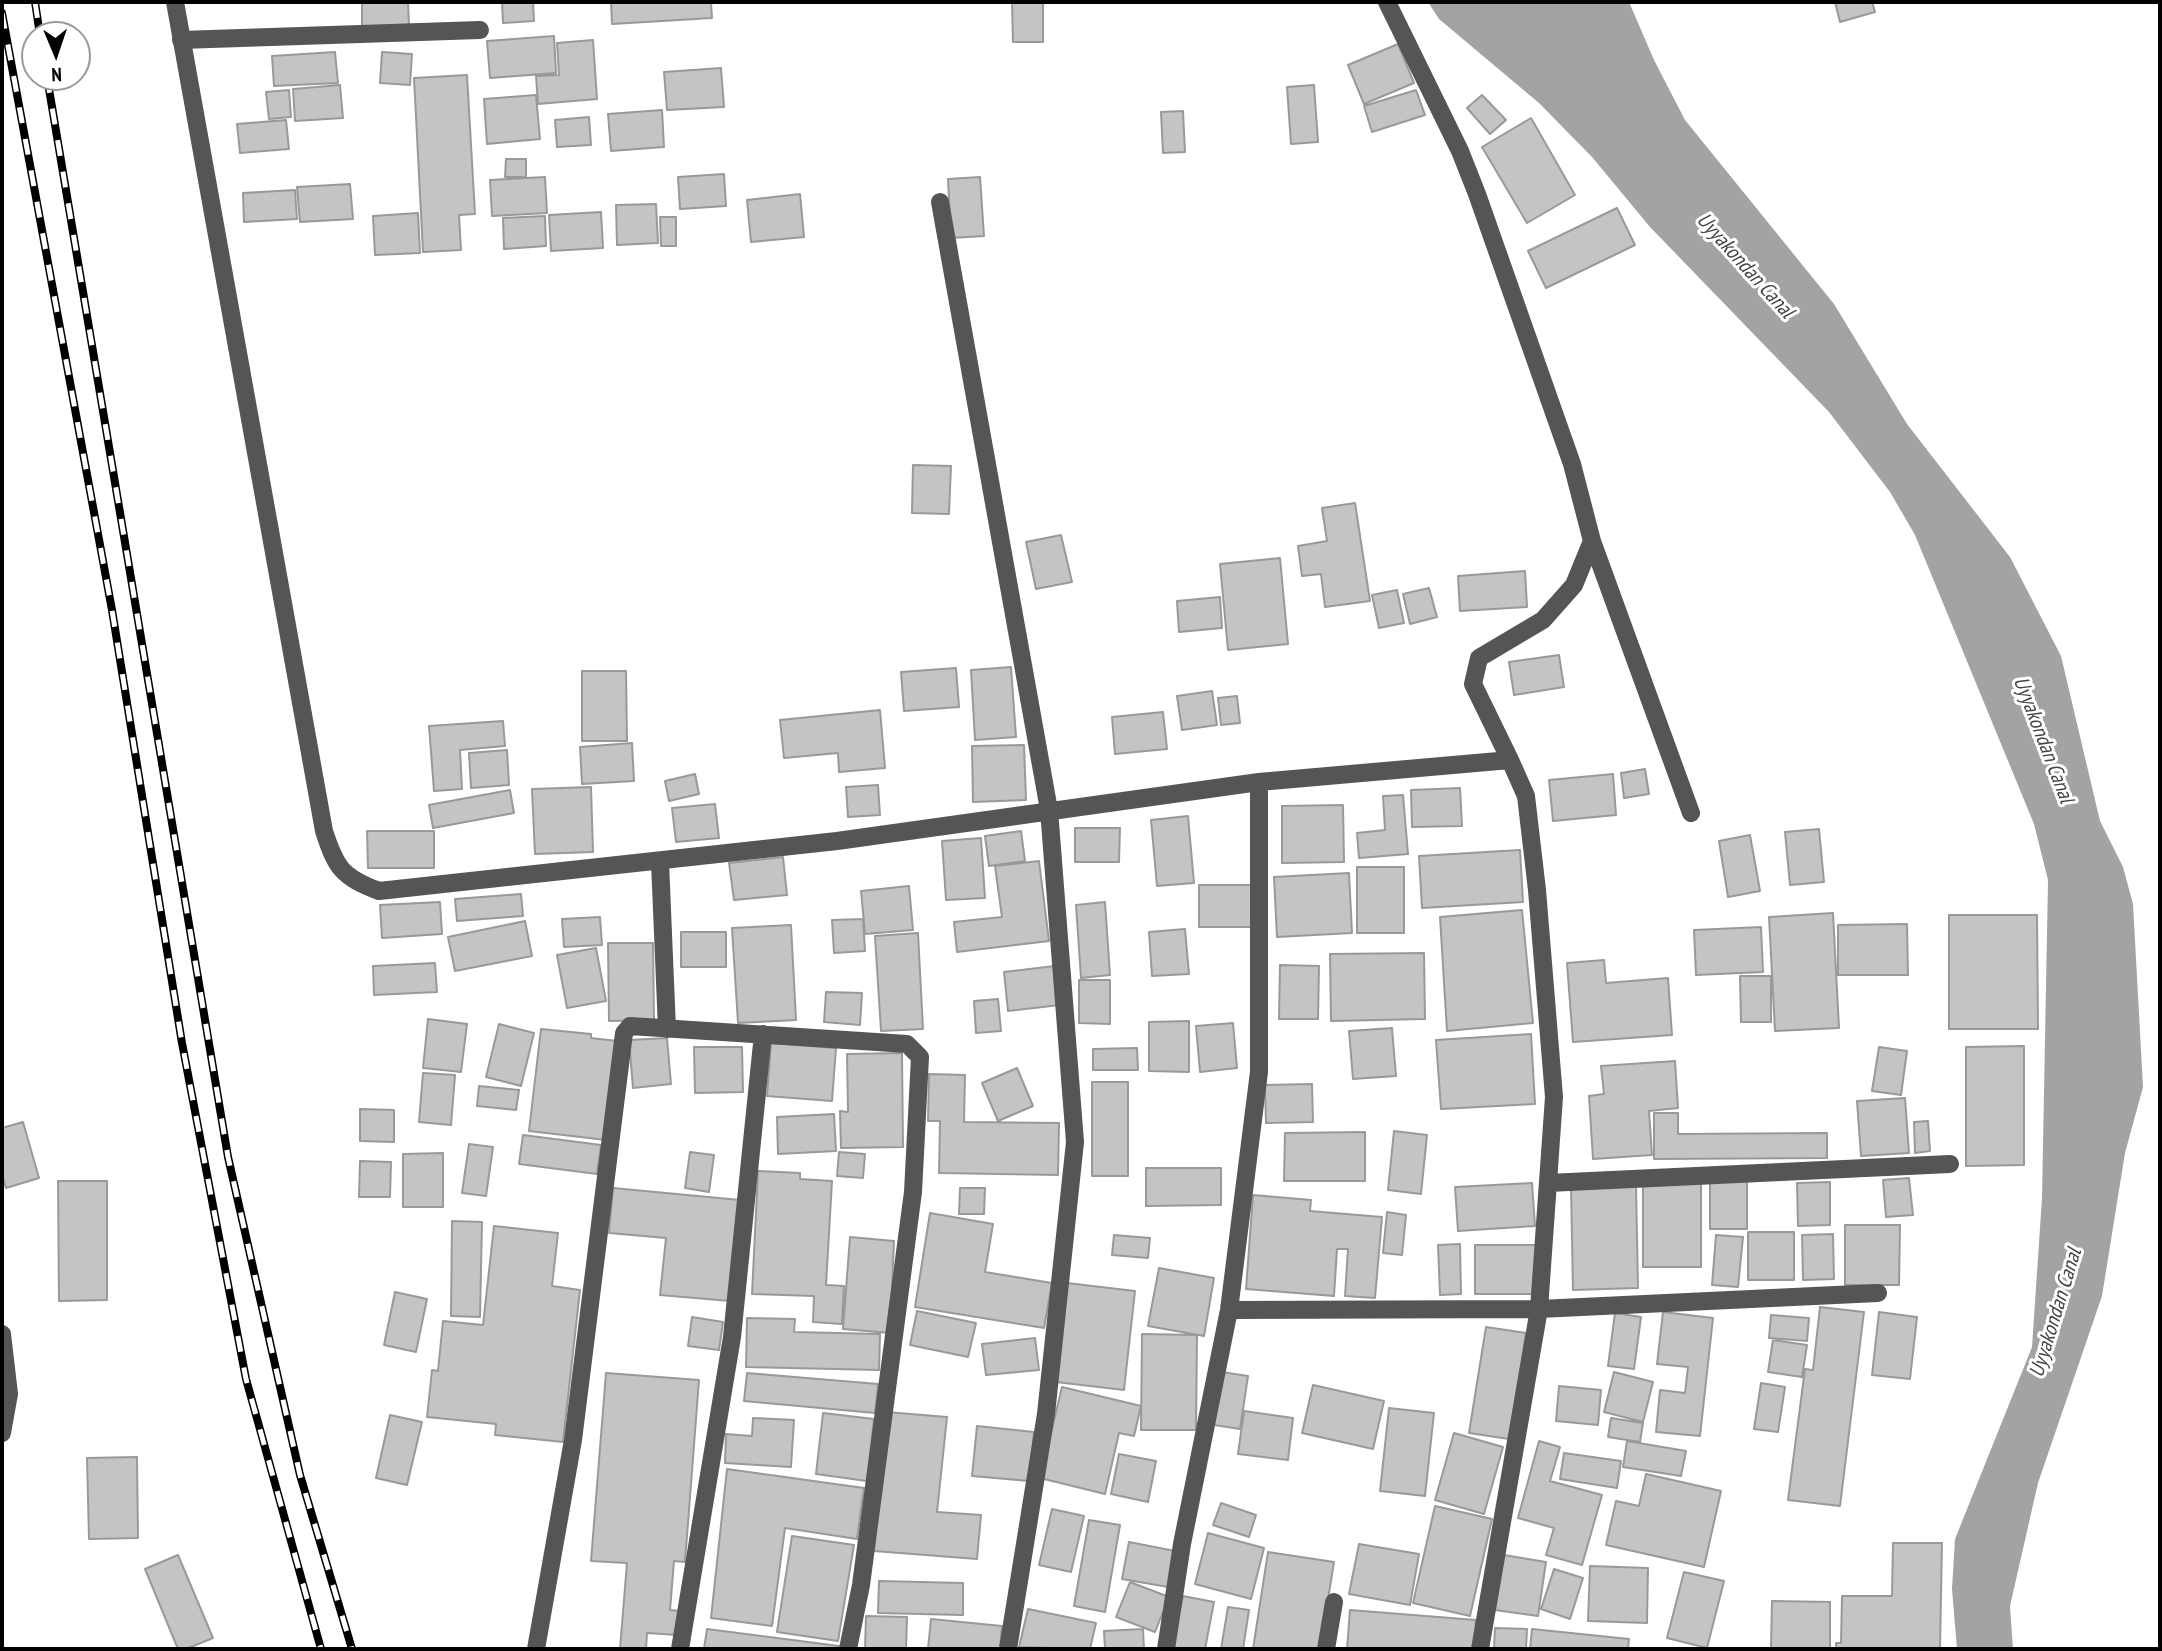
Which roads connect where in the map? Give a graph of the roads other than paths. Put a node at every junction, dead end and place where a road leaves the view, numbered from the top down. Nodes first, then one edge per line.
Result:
1 (174, 2) edge
2 (1388, 2) edge
3 (480, 30) dead end
4 (181, 40) junction
5 (940, 202) dead end
6 (1592, 541) junction
7 (1510, 760) junction
8 (1259, 782) junction
9 (1049, 810) junction
10 (1691, 813) dead end
11 (660, 862) junction
12 (667, 1029) junction
13 (763, 1034) junction
14 (1950, 1164) dead end
15 (1548, 1183) junction
16 (1878, 1293) dead end
17 (1539, 1309) junction
18 (1229, 1310) junction
19 (2, 1334) edge
20 (2, 1433) edge
21 (1335, 1602) dead end
22 (536, 1649) edge
23 (680, 1649) edge
24 (848, 1649) edge
25 (1009, 1649) edge
26 (1166, 1649) edge
27 (1326, 1649) edge
28 (1480, 1649) edge

1 - 4 street
2 - 6 street
3 - 4 street
4 - 11 street
5 - 9 street
6 - 7 street
6 - 10 street
7 - 8 street
7 - 15 street
8 - 9 street
8 - 18 street
9 - 11 street
9 - 25 street
11 - 12 street
12 - 13 street
12 - 22 street
13 - 23 street
13 - 24 street
14 - 15 street
15 - 17 street
16 - 17 street
17 - 18 street
17 - 28 street
18 - 26 street
19 - 20 street
21 - 27 street

